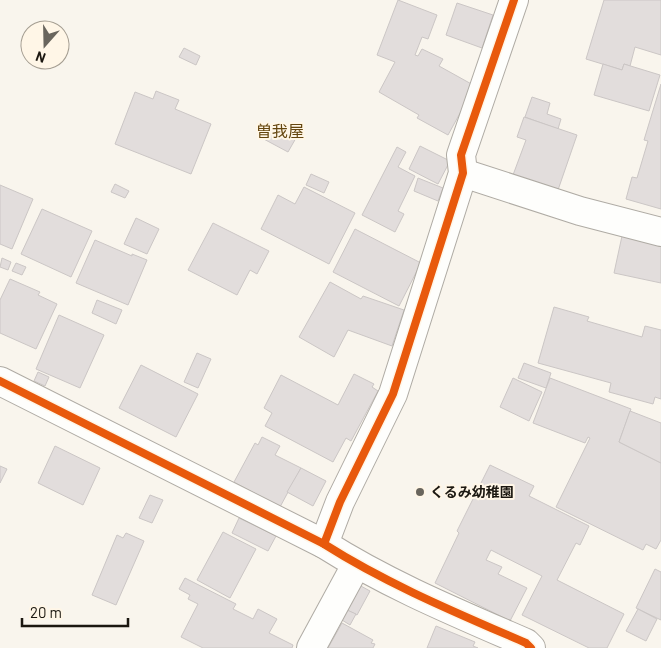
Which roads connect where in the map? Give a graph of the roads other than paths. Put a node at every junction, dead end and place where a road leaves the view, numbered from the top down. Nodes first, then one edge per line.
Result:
1 (514, 0) edge
2 (463, 174) junction
3 (661, 232) edge
4 (0, 381) edge
5 (324, 544) junction
6 (356, 565) junction
7 (311, 648) edge
8 (531, 648) edge

1 - 2 street
2 - 3 street
2 - 5 street
4 - 5 street
5 - 6 street
6 - 7 street
6 - 8 street

